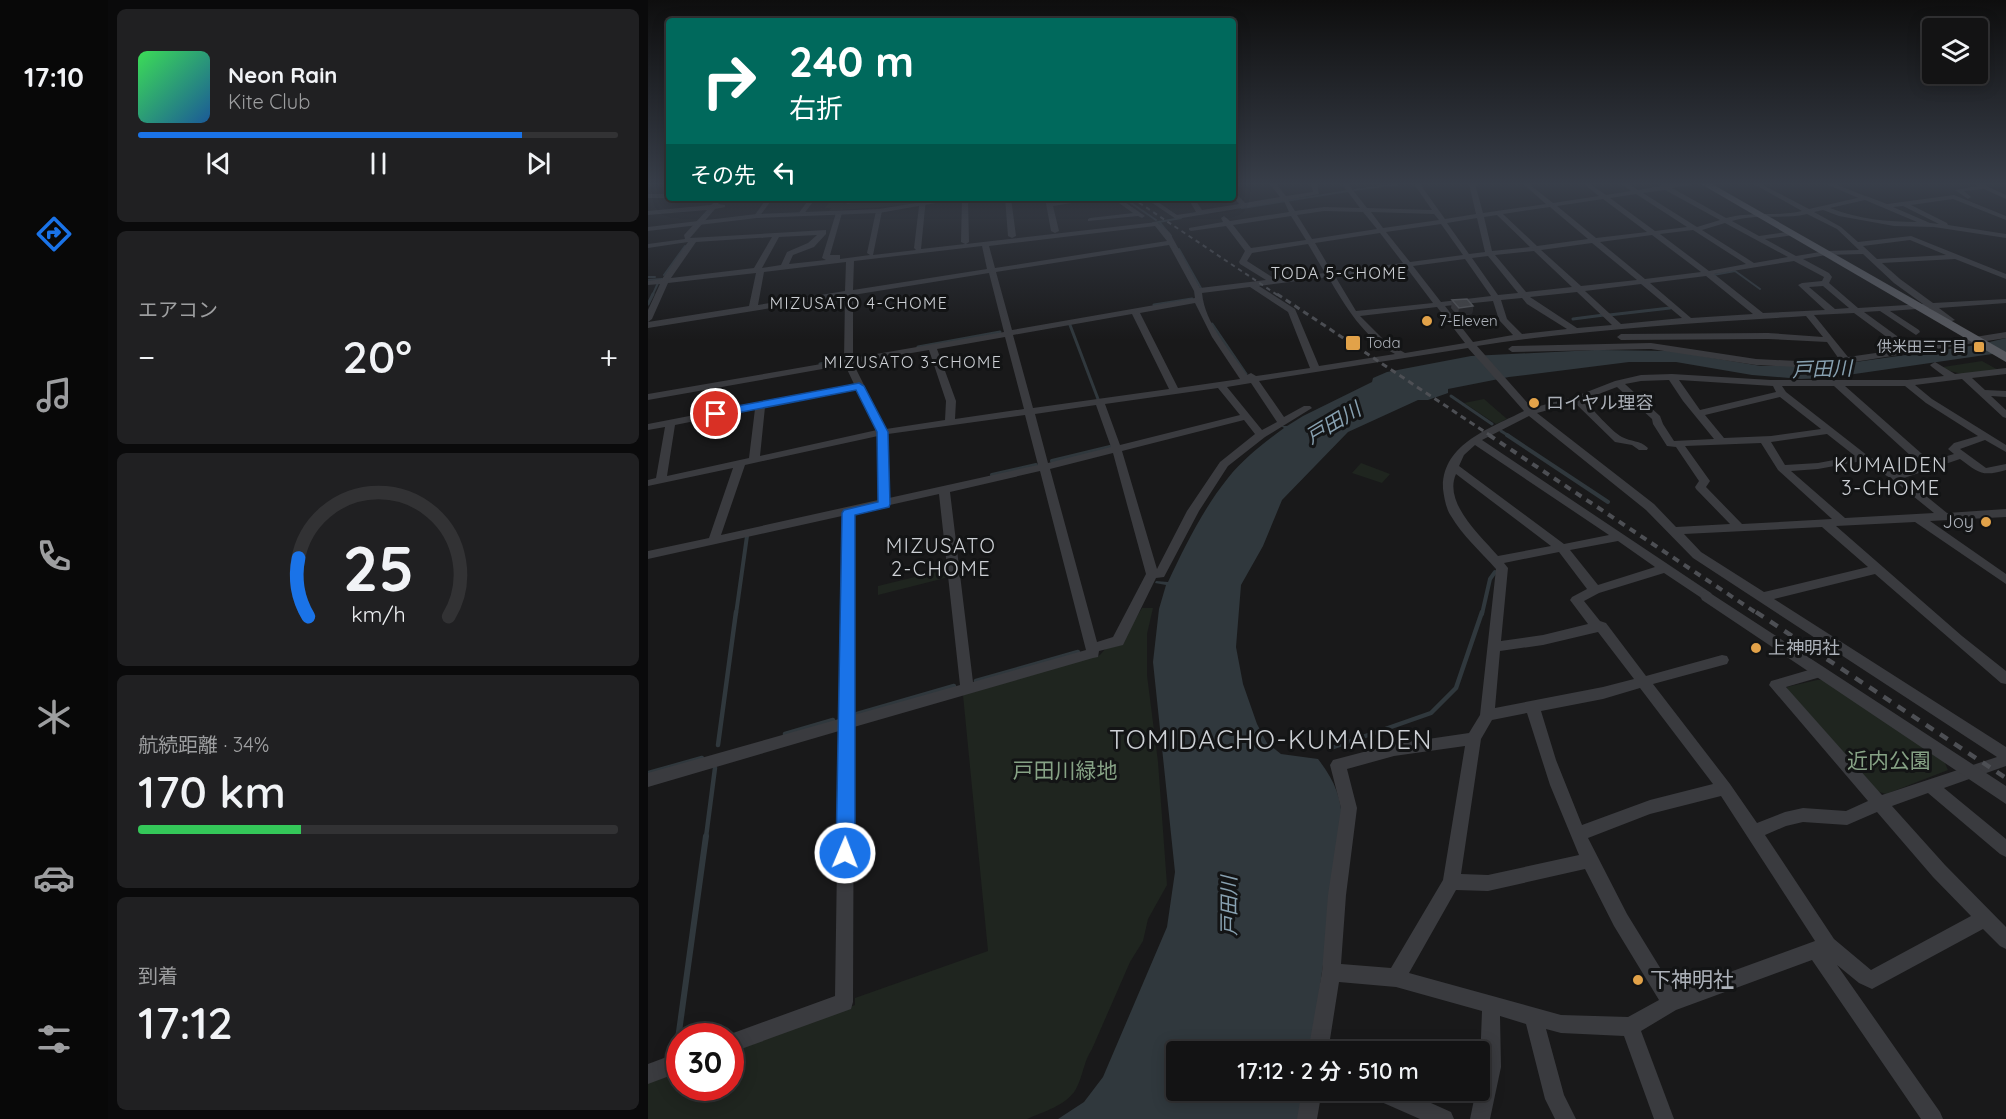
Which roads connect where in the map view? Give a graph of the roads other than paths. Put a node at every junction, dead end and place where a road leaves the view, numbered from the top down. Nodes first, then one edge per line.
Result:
1 (717, 236) edge
2 (730, 236) edge
3 (776, 236) edge
4 (819, 236) edge
5 (832, 236) edge
6 (874, 236) edge
7 (919, 236) edge
8 (965, 236) edge
9 (1010, 236) edge
10 (1057, 236) edge
11 (1167, 236) edge
12 (1238, 236) edge
13 (1307, 236) edge
14 (1355, 236) edge
15 (1386, 236) edge
16 (1453, 236) edge
17 (1488, 236) edge
18 (1523, 236) edge
19 (1589, 236) edge
20 (1631, 236) edge
21 (1659, 236) edge
22 (1707, 236) edge
23 (1755, 236) edge
24 (1768, 236) edge
25 (1798, 236) edge
26 (1849, 236) edge
27 (692, 238) junction
28 (1758, 238) junction
29 (1911, 238) joint
30 (1595, 241) junction
31 (965, 242) junction
32 (1171, 242) junction
33 (1311, 243) junction
34 (1858, 244) junction
35 (648, 245) edge
36 (985, 245) junction
37 (918, 248) junction
38 (1536, 248) junction
39 (1249, 251) junction
40 (1865, 252) junction
41 (871, 253) junction
42 (1493, 253) junction
43 (1826, 253) junction
44 (1954, 256) junction
45 (1467, 257) junction
46 (1793, 257) junction
47 (850, 261) junction
48 (1873, 261) junction
49 (1407, 264) junction
50 (785, 265) dead end
51 (1754, 266) junction
52 (2006, 268) edge
53 (992, 270) junction
54 (758, 271) junction
55 (1994, 271) junction
56 (1330, 274) junction
57 (1709, 274) junction
58 (2006, 277) edge
59 (667, 279) junction
60 (648, 281) edge
61 (1273, 281) junction
62 (1642, 281) junction
63 (1825, 283) junction
64 (1251, 284) junction
65 (1579, 288) junction
66 (849, 293) junction
67 (1913, 293) junction
68 (1200, 294) junction
69 (1527, 294) junction
70 (1895, 294) junction
71 (1496, 298) junction
72 (2006, 301) edge
73 (1996, 302) junction
74 (1439, 304) junction
75 (1933, 306) junction
76 (1917, 307) junction
77 (753, 308) junction
78 (1882, 309) junction
79 (2006, 309) edge
80 (1135, 311) junction
81 (1857, 311) junction
82 (1833, 312) junction
83 (1354, 314) junction
84 (1809, 314) junction
85 (1759, 316) junction
86 (648, 320) edge
87 (1684, 320) junction
88 (1942, 321) junction
89 (648, 325) edge
90 (1617, 325) junction
91 (1916, 332) dead end
92 (1009, 333) junction
93 (1583, 334) junction
94 (1692, 335) junction
95 (2006, 335) edge
96 (1768, 336) junction
97 (1520, 337) junction
98 (1829, 340) junction
99 (1978, 341) junction
100 (1469, 343) junction
101 (932, 347) junction
102 (1512, 349) dead end
103 (1912, 350) junction
104 (1405, 356) junction
105 (2004, 356) edge
106 (1846, 361) junction
107 (848, 362) junction
108 (1935, 365) dead end
109 (1316, 371) junction
110 (2006, 371) edge
111 (1963, 375) junction
112 (1951, 376) junction
113 (1672, 377) junction
114 (1250, 380) junction
115 (1775, 382) junction
116 (1834, 382) junction
117 (1907, 382) junction
118 (1618, 383) junction
119 (859, 386) junction
120 (1220, 386) junction
121 (1175, 392) junction
122 (1982, 393) junction
123 (1782, 394) junction
124 (2006, 394) edge
125 (648, 397) edge
126 (1577, 399) junction
127 (1100, 402) junction
128 (760, 405) junction
129 (1307, 408) dead end
130 (1030, 412) junction
131 (1530, 412) junction
132 (1700, 413) junction
133 (1246, 416) junction
134 (2006, 416) edge
135 (671, 422) junction
136 (1282, 422) junction
137 (950, 423) junction
138 (648, 427) edge
139 (1830, 430) junction
140 (883, 432) junction
141 (1261, 435) junction
142 (1986, 436) junction
143 (1764, 439) junction
144 (1475, 440) junction
145 (1722, 442) junction
146 (1678, 443) junction
147 (1643, 448) dead end
148 (2005, 448) edge
149 (1117, 450) junction
150 (1960, 456) junction
151 (1864, 458) junction
152 (754, 460) junction
153 (740, 463) junction
154 (1928, 465) junction
155 (1045, 467) junction
156 (1453, 467) junction
157 (2006, 467) edge
158 (1782, 468) junction
159 (1896, 477) junction
160 (661, 480) junction
161 (648, 483) edge
162 (944, 491) junction
163 (884, 504) junction
164 (848, 513) junction
165 (2006, 513) edge
166 (1944, 516) junction
167 (1918, 518) junction
168 (1842, 522) junction
169 (1825, 523) junction
170 (1739, 527) junction
171 (1675, 531) junction
172 (1621, 537) junction
173 (713, 542) junction
174 (1563, 548) junction
175 (648, 555) edge
176 (1497, 560) junction
177 (1665, 568) junction
178 (1877, 569) junction
179 (1152, 574) junction
180 (2006, 580) edge
181 (1595, 590) junction
182 (1707, 596) joint
183 (1763, 597) junction
184 (1597, 627) junction
185 (1493, 647) junction
186 (1092, 648) junction
187 (1722, 660) dead end
188 (1820, 672) junction
189 (2006, 679) edge
190 (1643, 683) junction
191 (967, 689) junction
192 (1533, 708) junction
193 (1487, 716) junction
194 (846, 723) junction
195 (1474, 739) junction
196 (2006, 754) edge
197 (2006, 760) edge
198 (1970, 771) junction
199 (648, 780) edge
200 (1929, 785) junction
201 (1725, 789) junction
202 (2006, 796) edge
203 (1880, 803) junction
204 (1754, 832) junction
205 (1579, 834) junction
206 (2006, 849) edge
207 (1590, 860) junction
208 (1451, 882) junction
209 (1985, 918) junction
210 (2006, 940) edge
211 (1822, 948) junction
212 (1331, 972) junction
213 (1396, 978) junction
214 (1671, 1003) junction
215 (1491, 1005) junction
216 (1533, 1016) junction
217 (1630, 1027) junction
218 (744, 1039) edge
219 (1320, 1041) edge
220 (666, 1067) edge
221 (648, 1074) edge
222 (1310, 1101) edge
223 (1402, 1101) edge
224 (1307, 1119) edge
225 (1444, 1119) edge
226 (1480, 1119) edge
227 (1566, 1119) edge
228 (1664, 1119) edge
229 (1934, 1119) edge

1 - 27 street
2 - 27 street
3 - 54 street
4 - 50 street
5 - 41 street
6 - 41 street
7 - 37 street
8 - 31 street
9 - 31 street
10 - 36 street
11 - 32 street
12 - 39 street
13 - 33 street
14 - 33 street
15 - 49 street
16 - 45 street
17 - 42 street
18 - 38 street
19 - 30 street
20 - 30 street
21 - 57 street
22 - 51 street
23 - 28 street
24 - 28 street
25 - 43 main road
26 - 34 street
27 - 35 street
27 - 59 street
28 - 46 street
29 - 34 street
29 - 44 street
30 - 38 street
30 - 62 street
31 - 37 street
32 - 53 street
32 - 68 street
33 - 39 street
33 - 56 street
34 - 40 street
36 - 47 street
36 - 53 street
37 - 41 street
38 - 42 street
38 - 65 street
39 - 61 street
40 - 43 street
40 - 48 street
42 - 45 street
42 - 69 street
43 - 46 street
43 - 70 main road
44 - 48 street
44 - 55 street
45 - 49 street
45 - 71 street
46 - 51 street
46 - 63 street
47 - 54 street
47 - 66 street
48 - 67 street
49 - 56 street
49 - 74 street
51 - 57 street
52 - 55 street
53 - 66 street
53 - 92 street
54 - 59 street
54 - 77 street
55 - 58 street
56 - 61 street
56 - 83 street
57 - 62 street
57 - 85 street
59 - 60 street
59 - 86 street
61 - 64 street
62 - 65 street
62 - 87 street
63 - 81 street
63 - 82 street
64 - 68 street
64 - 109 street
65 - 69 street
65 - 90 street
66 - 77 street
66 - 107 street
67 - 70 street
67 - 75 street
68 - 80 street
68 - 114 street
69 - 71 street
69 - 93 street
70 - 76 main road
71 - 74 street
71 - 97 street
72 - 73 street
73 - 75 street
73 - 79 street
74 - 83 street
74 - 100 street
75 - 76 street
75 - 88 street
76 - 78 street
76 - 88 main road
77 - 89 street
78 - 81 street
78 - 91 street
80 - 92 street
80 - 121 street
81 - 82 street
81 - 103 street
82 - 84 street
83 - 104 street
84 - 85 street
84 - 98 street
85 - 87 street
85 - 96 street
87 - 90 street
87 - 94 street
88 - 99 main road
90 - 93 street
92 - 101 street
92 - 130 street
93 - 94 street
93 - 97 street
94 - 96 street
95 - 99 street
96 - 98 street
97 - 100 street
98 - 106 street
99 - 103 street
99 - 105 main road
100 - 104 street
100 - 131 street
101 - 107 street
101 - 137 street
102 - 106 street
103 - 106 street
104 - 109 street
107 - 119 street
107 - 125 street
108 - 112 street
109 - 114 street
110 - 111 street
111 - 112 street
111 - 122 street
112 - 117 street
113 - 115 street
113 - 118 street
113 - 132 street
114 - 120 street
114 - 136 street
115 - 116 street
115 - 123 street
116 - 117 street
116 - 154 street
117 - 142 street
118 - 126 street
118 - 146 street
119 - 128 street
119 - 140 street
120 - 121 street
120 - 133 street
121 - 127 street
122 - 124 street
122 - 134 street
123 - 132 street
123 - 139 street
126 - 131 street
126 - 147 street
127 - 130 street
127 - 149 street
128 - 135 street
128 - 152 street
129 - 136 street
130 - 137 street
130 - 155 street
131 - 144 street
131 - 171 street
132 - 145 street
133 - 141 street
133 - 149 street
135 - 138 street
135 - 160 street
136 - 141 street
137 - 140 street
139 - 143 street
139 - 151 street
140 - 152 street
140 - 163 street
141 - 179 street
142 - 148 street
142 - 150 street
143 - 145 street
143 - 158 street
144 - 156 street
144 - 172 street
145 - 146 street
146 - 170 street
149 - 155 street
149 - 179 street
150 - 154 street
150 - 157 street
151 - 158 street
151 - 159 street
152 - 153 street
153 - 160 street
153 - 173 street
154 - 159 street
155 - 162 street
155 - 186 street
156 - 174 street
156 - 176 street
158 - 168 street
159 - 166 street
160 - 161 street
162 - 163 street
162 - 191 street
163 - 164 street
164 - 173 street
164 - 194 street
165 - 166 street
166 - 167 street
167 - 168 street
167 - 180 street
168 - 169 street
169 - 170 street
169 - 178 street
170 - 171 street
171 - 183 street
172 - 174 street
172 - 177 street
173 - 175 street
174 - 176 street
174 - 181 street
176 - 185 street
177 - 181 street
177 - 182 street
178 - 183 street
178 - 189 street
179 - 186 street
181 - 184 street
182 - 188 street
183 - 196 street
184 - 185 street
184 - 190 street
185 - 193 street
186 - 191 street
187 - 190 street
188 - 198 street
188 - 203 street
190 - 192 street
190 - 201 street
191 - 194 street
192 - 193 street
192 - 205 street
193 - 195 street
194 - 199 street
194 - 218 street
195 - 208 street
195 - 212 street
197 - 198 street
198 - 200 street
198 - 202 street
200 - 203 street
200 - 206 street
201 - 204 street
201 - 205 street
203 - 204 street
203 - 209 street
204 - 211 street
205 - 207 street
207 - 208 street
207 - 214 street
208 - 213 street
209 - 210 street
209 - 211 street
211 - 214 street
211 - 229 street
212 - 213 street
212 - 219 street
213 - 215 street
214 - 217 street
215 - 216 street
215 - 226 street
216 - 217 street
216 - 227 street
217 - 228 street
220 - 221 street
222 - 224 street
223 - 225 street

